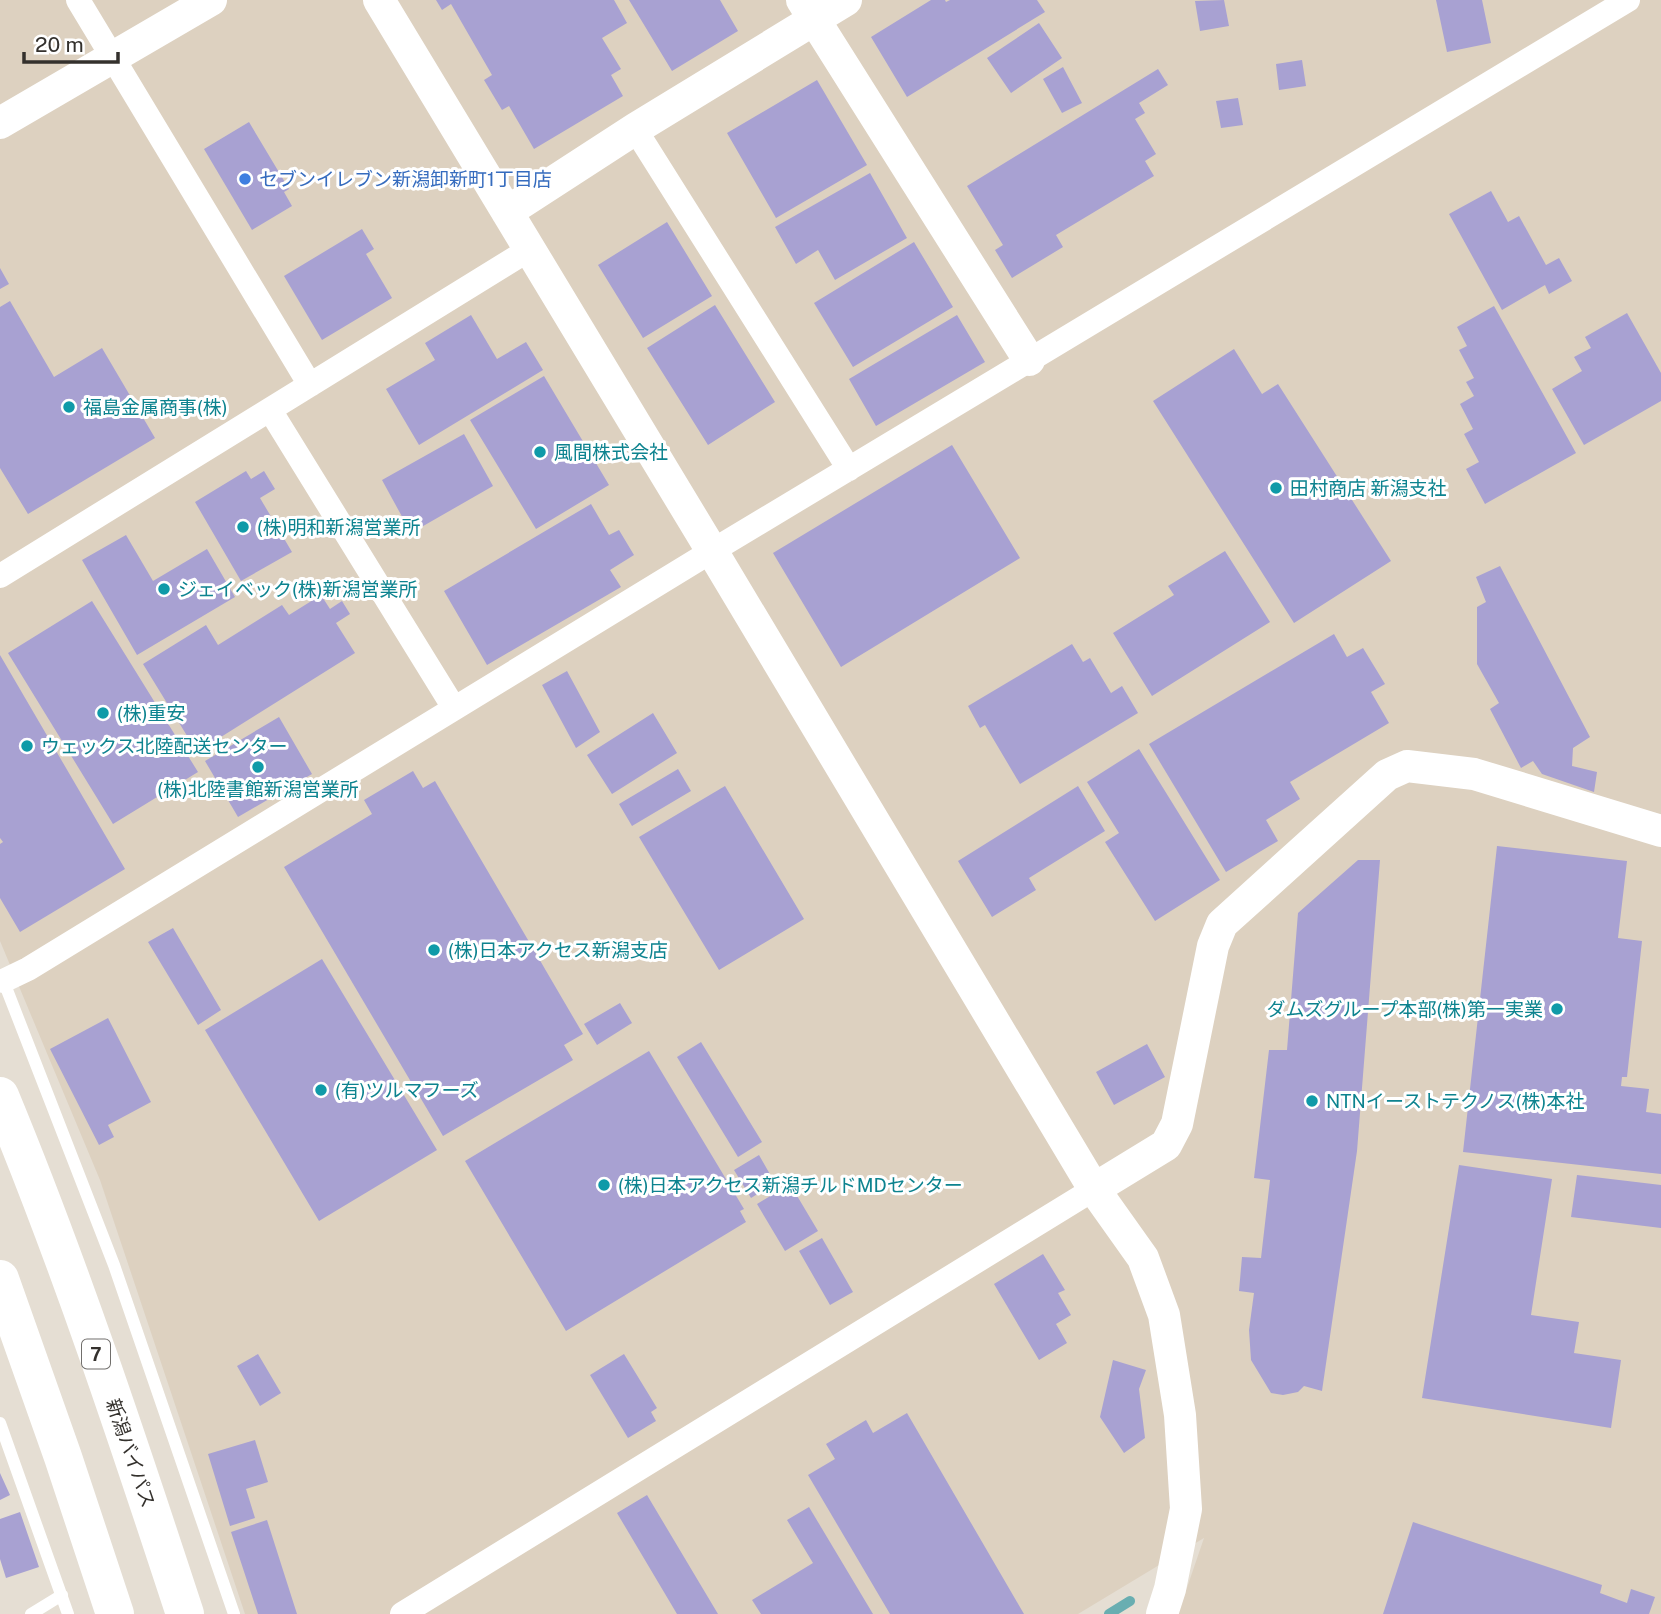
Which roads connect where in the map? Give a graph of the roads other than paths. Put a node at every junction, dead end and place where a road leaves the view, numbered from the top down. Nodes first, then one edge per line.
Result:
1 (78, 0) edge
2 (211, 0) edge
3 (379, 0) edge
4 (846, 0) edge
5 (1628, 0) edge
6 (808, 10) edge
7 (113, 57) junction
8 (0, 123) edge
9 (635, 129) junction
10 (507, 212) junction
11 (530, 249) junction
12 (1029, 360) junction
13 (310, 385) junction
14 (270, 410) junction
15 (849, 469) junction
16 (712, 551) junction
17 (0, 576) edge
18 (454, 708) junction
19 (1661, 831) edge
20 (2, 977) edge
21 (0, 1096) edge
22 (1094, 1189) junction
23 (0, 1279) edge
24 (0, 1423) edge
25 (62, 1595) junction
26 (31, 1614) edge
27 (68, 1614) edge
28 (115, 1614) edge
29 (186, 1614) edge
30 (234, 1614) edge
31 (402, 1614) edge
32 (1162, 1614) edge

1 - 7 street
2 - 7 street
3 - 10 street
4 - 6 street
5 - 12 street
6 - 9 street
6 - 12 street
7 - 8 street
7 - 13 street
9 - 10 street
9 - 15 street
10 - 11 street
11 - 13 street
11 - 16 street
12 - 15 street
13 - 14 street
14 - 17 street
14 - 18 street
15 - 16 street
16 - 18 street
16 - 22 street
18 - 20 street
19 - 22 street
20 - 30 lane
21 - 29 highway, 新潟バイパス / 7
22 - 31 street
22 - 32 street
23 - 28 highway
24 - 25 lane
25 - 26 lane
25 - 27 lane

